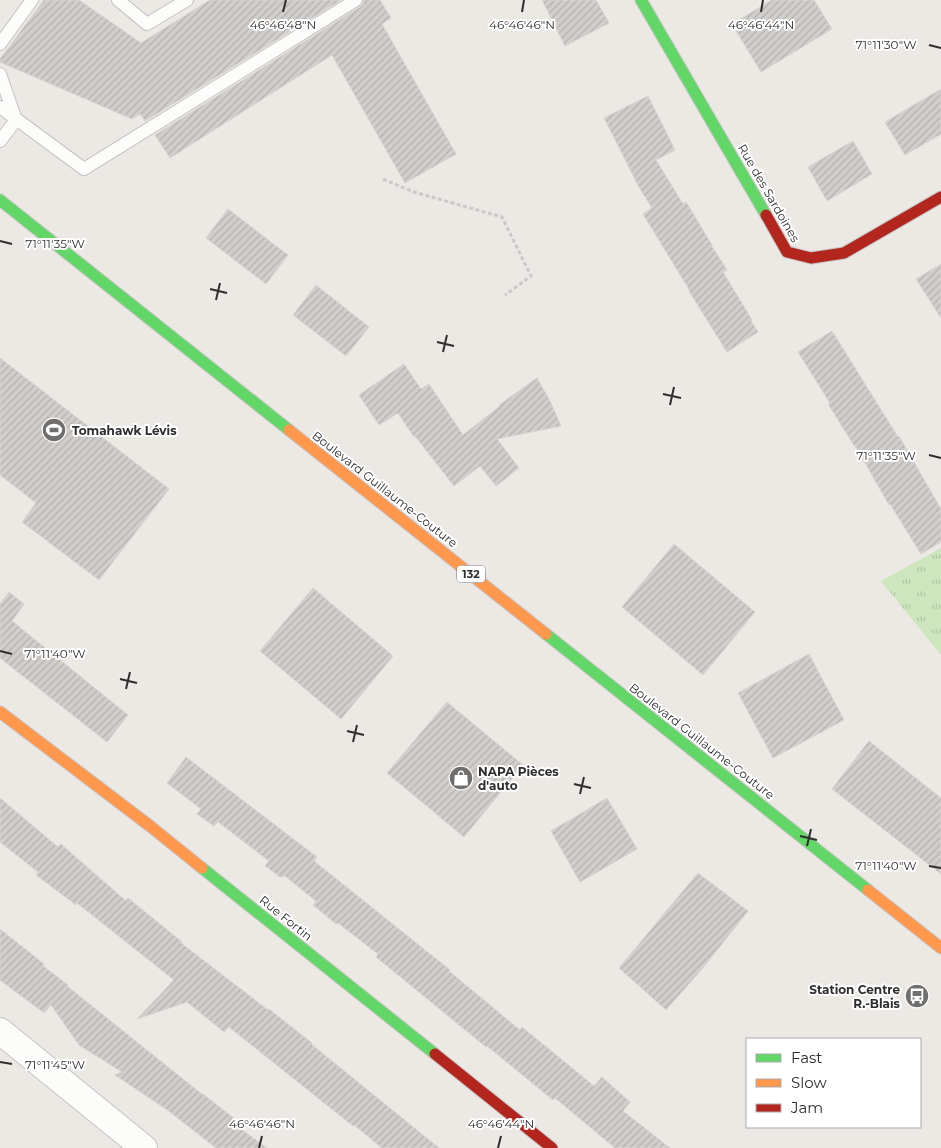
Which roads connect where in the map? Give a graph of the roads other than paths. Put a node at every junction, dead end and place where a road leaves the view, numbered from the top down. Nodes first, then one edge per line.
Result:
1 (32, 0) edge
2 (118, 0) edge
3 (187, 0) edge
4 (356, 0) edge
5 (648, 3) edge
6 (0, 44) edge
7 (0, 74) edge
8 (0, 107) edge
9 (16, 120) junction
10 (0, 141) edge
11 (941, 196) edge
12 (0, 200) edge
13 (0, 712) edge
14 (941, 948) edge
15 (0, 1031) edge
16 (144, 1148) edge
17 (552, 1148) edge

1 - 6 lane
2 - 3 lane
4 - 9 lane
5 - 11 main road, Rue des Sardoines
7 - 9 lane
8 - 9 lane
9 - 10 lane
12 - 14 main road, Boulevard Guillaume-Couture / 132
13 - 17 main road, Rue Fortin
15 - 16 street

